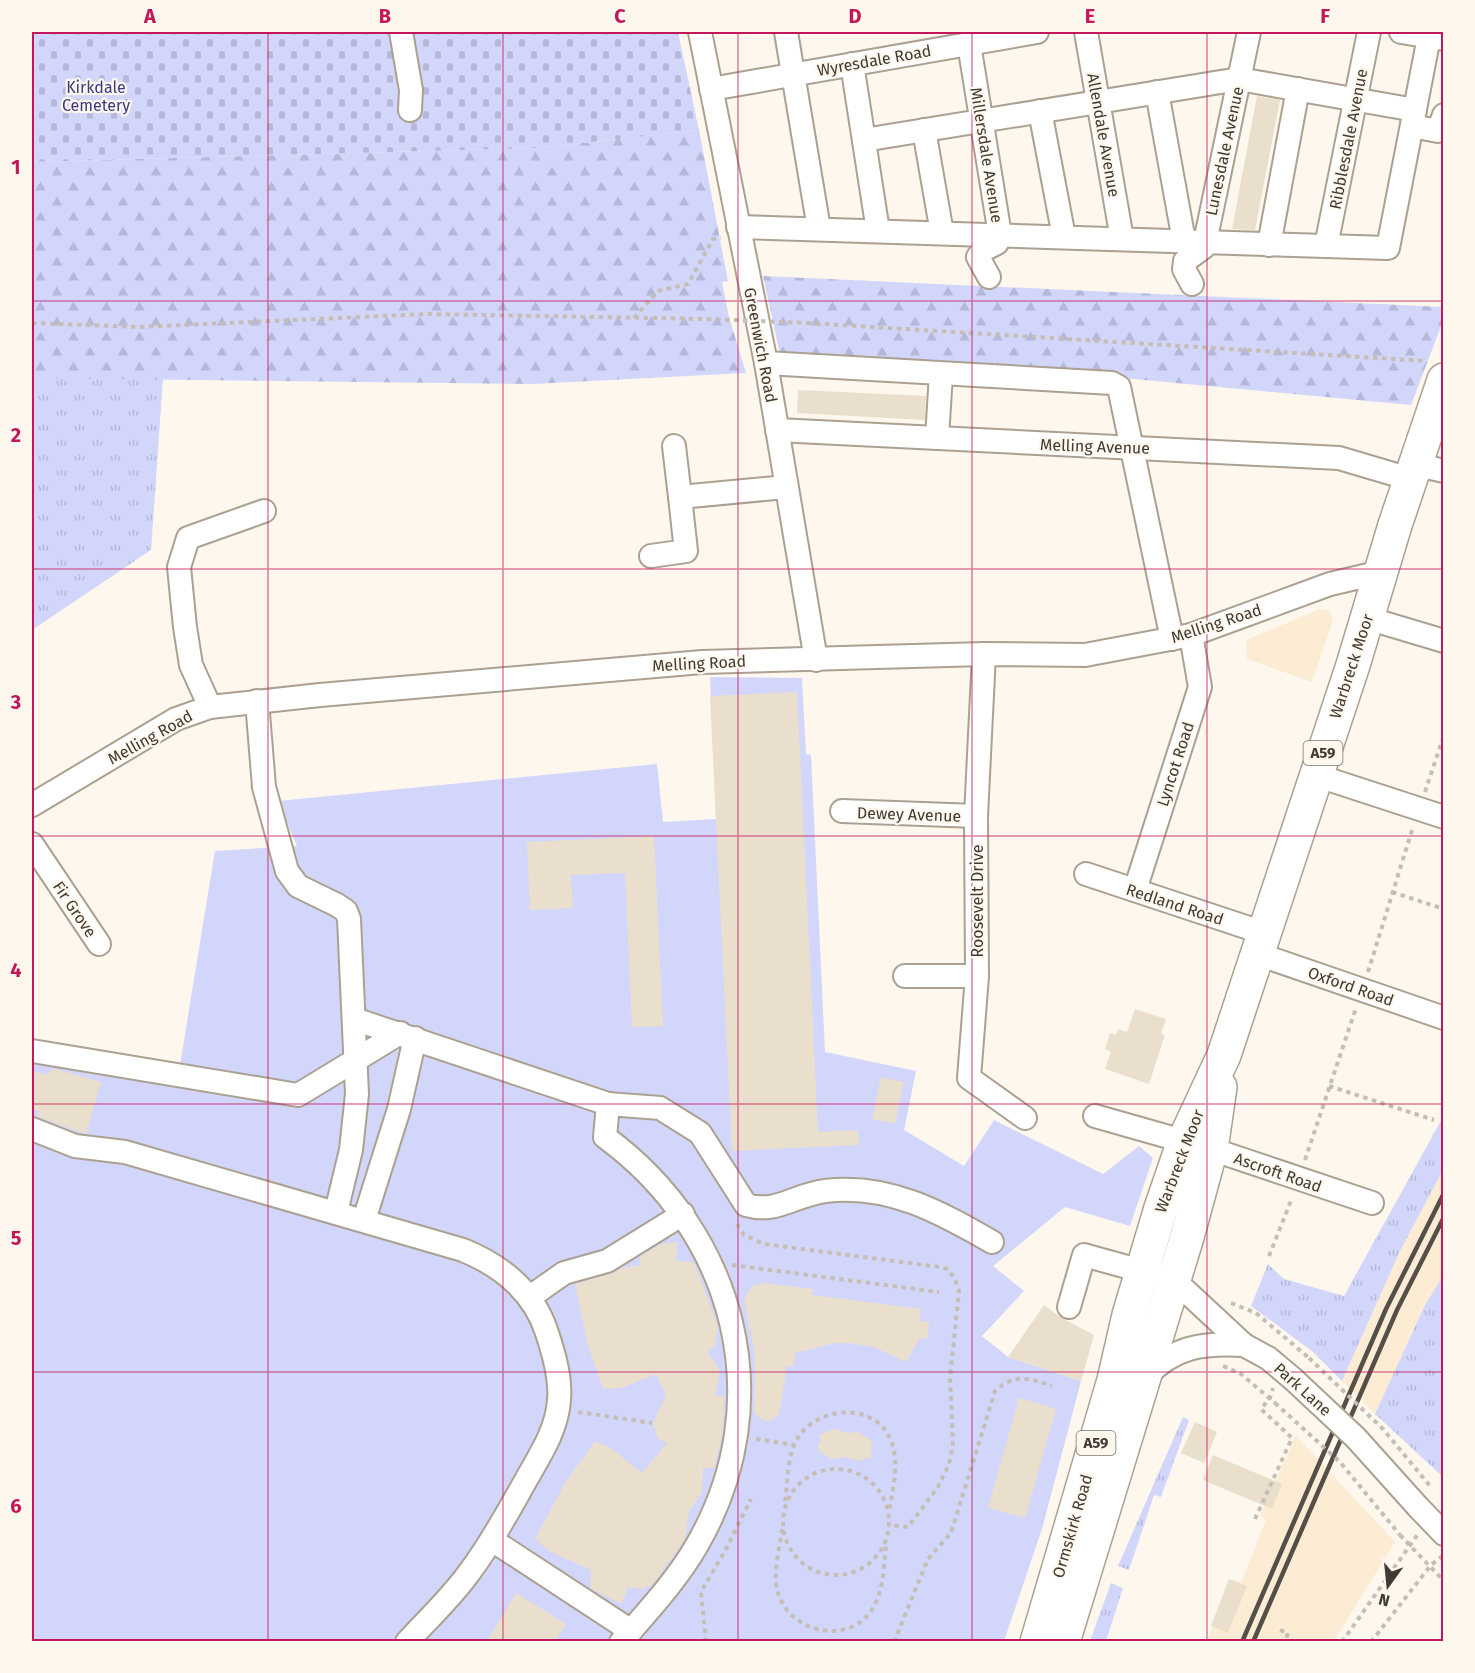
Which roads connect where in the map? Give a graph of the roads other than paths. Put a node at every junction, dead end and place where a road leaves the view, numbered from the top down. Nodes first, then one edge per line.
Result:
1 (401, 32) edge
2 (700, 32) edge
3 (786, 32) edge
4 (1036, 32) edge
5 (1086, 32) edge
6 (1249, 32) edge
7 (1369, 32) edge
8 (1401, 32) edge
9 (1436, 38) edge
10 (969, 44) junction
11 (852, 64) junction
12 (792, 74) junction
13 (1239, 79) junction
14 (711, 89) junction
15 (1298, 89) junction
16 (1157, 92) junction
17 (1356, 99) junction
18 (1099, 102) junction
19 (410, 110) dead end
20 (1040, 111) junction
21 (1443, 115) edge
22 (1414, 118) junction
23 (982, 121) junction
24 (924, 130) junction
25 (864, 140) junction
26 (819, 229) junction
27 (739, 231) junction
28 (878, 231) junction
29 (942, 233) junction
30 (1000, 235) junction
31 (1064, 237) junction
32 (1122, 239) junction
33 (1269, 245) junction
34 (1326, 246) junction
35 (1185, 253) junction
36 (976, 265) dead end
37 (1192, 284) dead end
38 (766, 363) junction
39 (1432, 370) edge
40 (942, 374) junction
41 (777, 430) junction
42 (937, 438) junction
43 (674, 446) dead end
44 (1130, 447) junction
45 (1422, 471) edge
46 (786, 487) junction
47 (680, 497) junction
48 (264, 511) dead end
49 (651, 556) dead end
50 (1381, 572) junction
51 (1367, 618) junction
52 (1181, 637) junction
53 (1443, 641) edge
54 (984, 654) junction
55 (816, 660) junction
56 (257, 701) junction
57 (210, 707) junction
58 (1315, 775) junction
59 (32, 805) edge
60 (842, 812) dead end
61 (976, 816) junction
62 (1443, 817) edge
63 (32, 844) edge
64 (1086, 874) dead end
65 (1135, 890) junction
66 (1261, 943) junction
67 (99, 944) dead end
68 (905, 976) dead end
69 (977, 976) junction
70 (1443, 1018) edge
71 (354, 1019) junction
72 (407, 1035) junction
73 (32, 1051) edge
74 (355, 1060) junction
75 (608, 1104) junction
76 (1095, 1116) dead end
77 (1025, 1118) dead end
78 (32, 1129) edge
79 (1198, 1145) junction
80 (1372, 1203) dead end
81 (336, 1212) junction
82 (684, 1214) junction
83 (364, 1220) junction
84 (992, 1242) dead end
85 (1142, 1271) junction
86 (1174, 1280) junction
87 (530, 1297) junction
88 (1069, 1307) dead end
89 (1244, 1345) junction
90 (1144, 1377) junction
91 (1430, 1520) edge
92 (492, 1540) junction
93 (626, 1636) edge
94 (407, 1641) edge
95 (1037, 1641) edge
96 (1063, 1641) edge

1 - 19 street
2 - 14 street, Greenwich Road
3 - 12 street
4 - 10 street, Wyresdale Road
5 - 18 street, Allendale Avenue
6 - 13 street, Lunesdale Avenue
7 - 17 street, Ribblesdale Avenue
8 - 9 street
9 - 22 street
10 - 11 street, Wyresdale Road
10 - 23 street, Millersdale Avenue
11 - 12 street, Wyresdale Road
11 - 25 street
12 - 14 street, Wyresdale Road
12 - 26 street
13 - 15 street
13 - 16 street
13 - 35 street, Lunesdale Avenue
14 - 27 street, Greenwich Road
15 - 17 street
15 - 33 street
16 - 18 street
16 - 35 street
17 - 22 street
17 - 34 street, Ribblesdale Avenue
18 - 20 street
18 - 32 street, Allendale Avenue
20 - 23 street
20 - 31 street
21 - 22 street
22 - 34 street
23 - 24 street
23 - 30 street, Millersdale Avenue
24 - 25 street
24 - 29 street
25 - 28 street
26 - 27 street
26 - 28 street
27 - 38 street, Greenwich Road
28 - 29 street
29 - 30 street
30 - 31 street
30 - 36 street, Millersdale Avenue
31 - 32 street
32 - 35 street
33 - 34 street
33 - 35 street
35 - 37 street, Lunesdale Avenue
38 - 40 street, Lyncot Road
38 - 41 street, Greenwich Road
39 - 45 highway, Warbreck Moor / A59
40 - 42 street
40 - 44 street, Lyncot Road
41 - 42 street, Melling Avenue
41 - 46 street, Greenwich Road
42 - 44 street, Melling Avenue
43 - 47 street
44 - 45 street, Melling Avenue
44 - 52 street, Lyncot Road
45 - 50 highway, Warbreck Moor / A59
46 - 47 street
46 - 55 street, Greenwich Road
47 - 49 street
48 - 57 street
50 - 51 highway, Warbreck Moor / A59
50 - 52 street, Melling Road
51 - 53 street
51 - 58 highway, Warbreck Moor / A59
52 - 54 street, Melling Road
52 - 65 street, Lyncot Road
54 - 55 street, Melling Road
54 - 61 street, Roosevelt Drive
55 - 56 street, Melling Road
56 - 57 street, Melling Road
56 - 71 street
57 - 59 street, Melling Road
58 - 62 street
58 - 66 highway, Warbreck Moor / A59
60 - 61 street, Dewey Avenue
61 - 69 street, Roosevelt Drive
63 - 67 street, Fir Grove
64 - 65 street, Redland Road
65 - 66 street, Redland Road
66 - 70 street, Oxford Road
66 - 79 highway, Warbreck Moor / A59
68 - 69 street
69 - 77 street, Roosevelt Drive
71 - 72 street
71 - 74 street
72 - 74 street
72 - 75 street
72 - 83 street
73 - 74 street
74 - 81 street
75 - 82 street
75 - 84 street
76 - 79 street, Ascroft Road
78 - 81 street
79 - 80 street, Ascroft Road
79 - 85 highway, Warbreck Moor / A59
79 - 86 highway, Warbreck Moor / A59
81 - 83 street
82 - 87 street
82 - 93 street
83 - 87 street
85 - 86 street, Park Lane
85 - 88 street, Park Lane
85 - 95 highway, Ormskirk Road / A59
86 - 89 street, Park Lane
86 - 90 highway, Ormskirk Road / A59
87 - 92 street
89 - 90 street
89 - 91 street, Park Lane, bridge
90 - 96 highway, Ormskirk Road / A59
92 - 93 street
92 - 94 street

